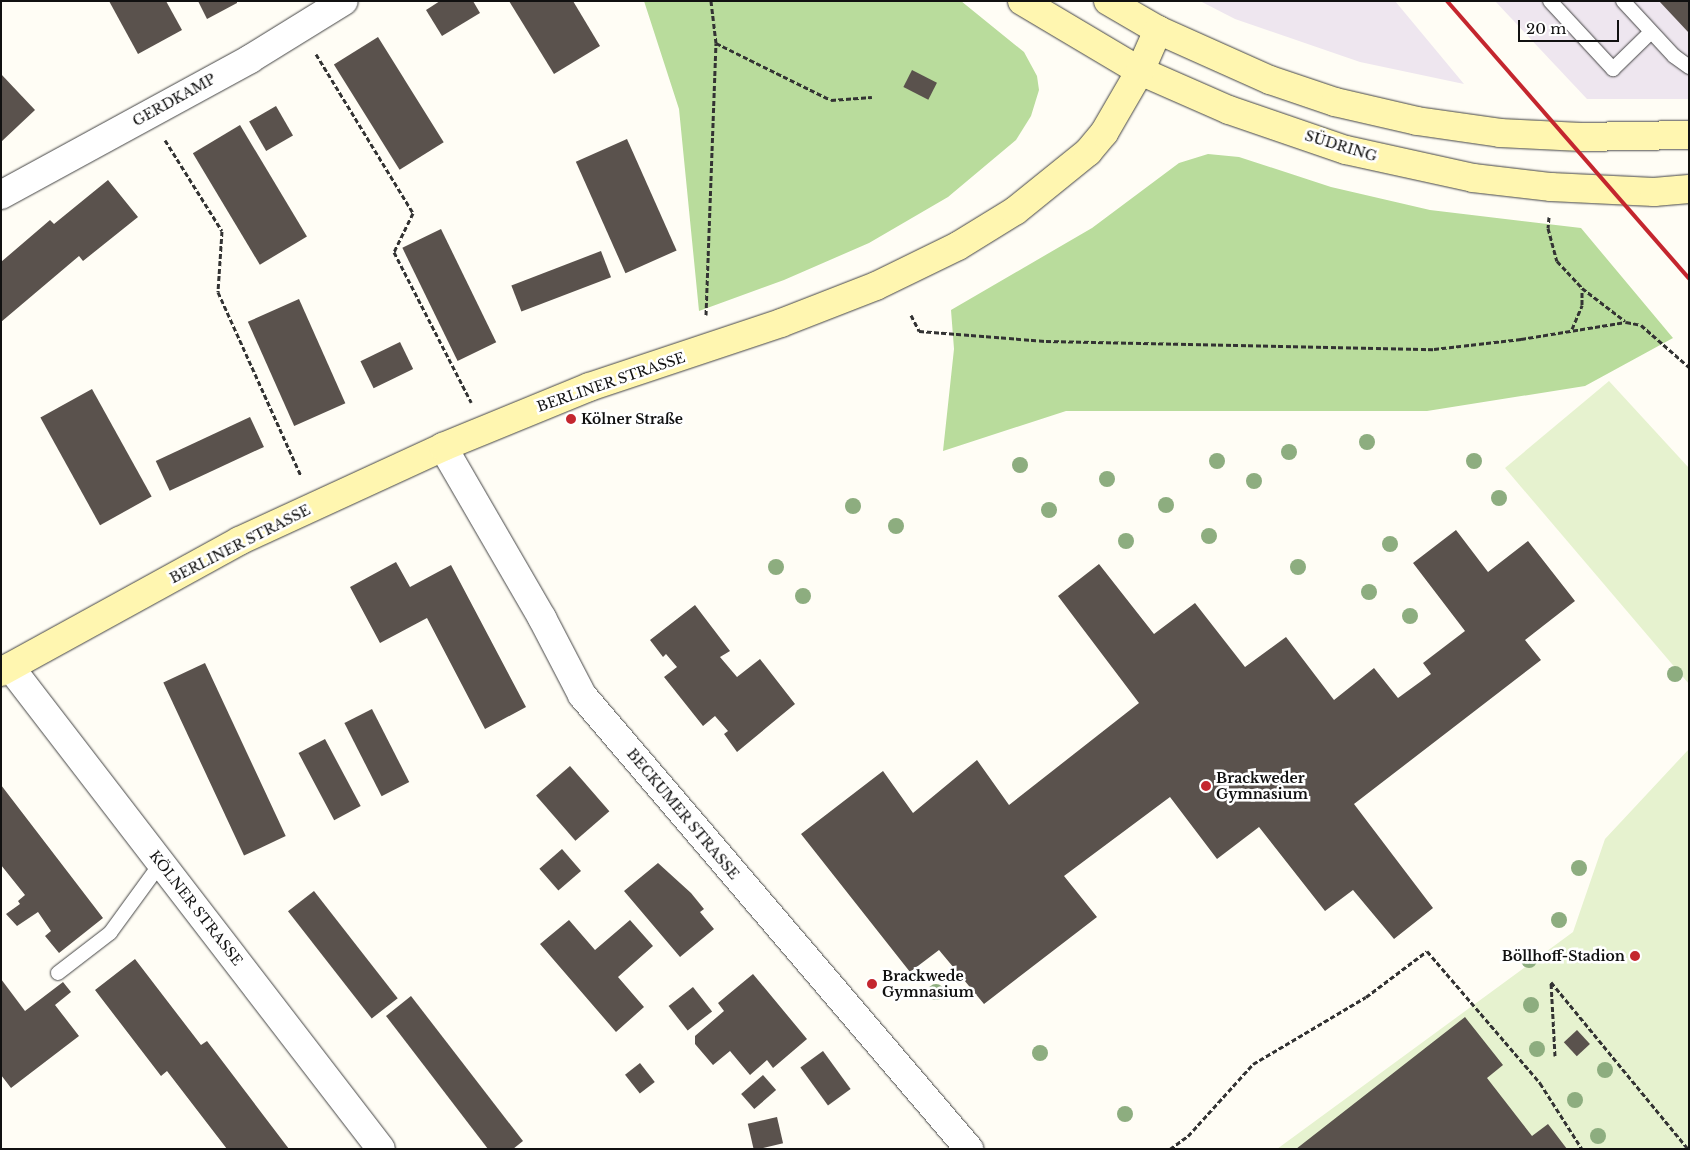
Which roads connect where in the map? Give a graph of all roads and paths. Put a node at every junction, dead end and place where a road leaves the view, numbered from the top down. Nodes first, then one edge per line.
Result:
1 (344, 1) edge
2 (711, 1) edge
3 (1022, 1) edge
4 (1108, 1) edge
5 (1550, 1) edge
6 (1623, 1) edge
7 (301, 28) junction
8 (1158, 30) junction
9 (1651, 32) junction
10 (716, 43) junction
11 (1689, 67) edge
12 (1140, 71) junction
13 (872, 97) dead end
14 (149, 114) junction
15 (1689, 135) edge
16 (1689, 189) edge
17 (1, 194) edge
18 (1549, 216) dead end
19 (1582, 288) junction
20 (911, 315) dead end
21 (706, 317) dead end
22 (1626, 322) junction
23 (1572, 329) junction
24 (1689, 367) edge
25 (472, 403) dead end
26 (443, 446) junction
27 (301, 476) dead end
28 (6, 669) edge
29 (160, 863) junction
30 (58, 973) dead end
31 (1555, 1056) dead end
32 (381, 1149) edge
33 (969, 1149) edge
34 (1170, 1149) edge
35 (1582, 1149) edge
36 (1688, 1149) edge

1 - 7 street, GERDKAMP
2 - 10 path
3 - 12 street, SÜDRING
4 - 8 street
5 - 9 lane
6 - 9 lane
7 - 14 street, GERDKAMP
7 - 25 path
8 - 12 street, BERLINER STRASSE
8 - 15 street
9 - 11 lane
10 - 13 path
10 - 21 path
12 - 16 street, SÜDRING
12 - 26 street, BERLINER STRASSE
14 - 17 street, GERDKAMP
14 - 27 path
18 - 19 path
19 - 22 path
19 - 23 path
20 - 23 path
22 - 23 path
22 - 24 path
26 - 28 street, BERLINER STRASSE
26 - 33 street, BECKUMER STRASSE
28 - 29 street, KÖLNER STRASSE
29 - 30 lane
29 - 32 street, KÖLNER STRASSE
31 - 36 path
34 - 35 path

